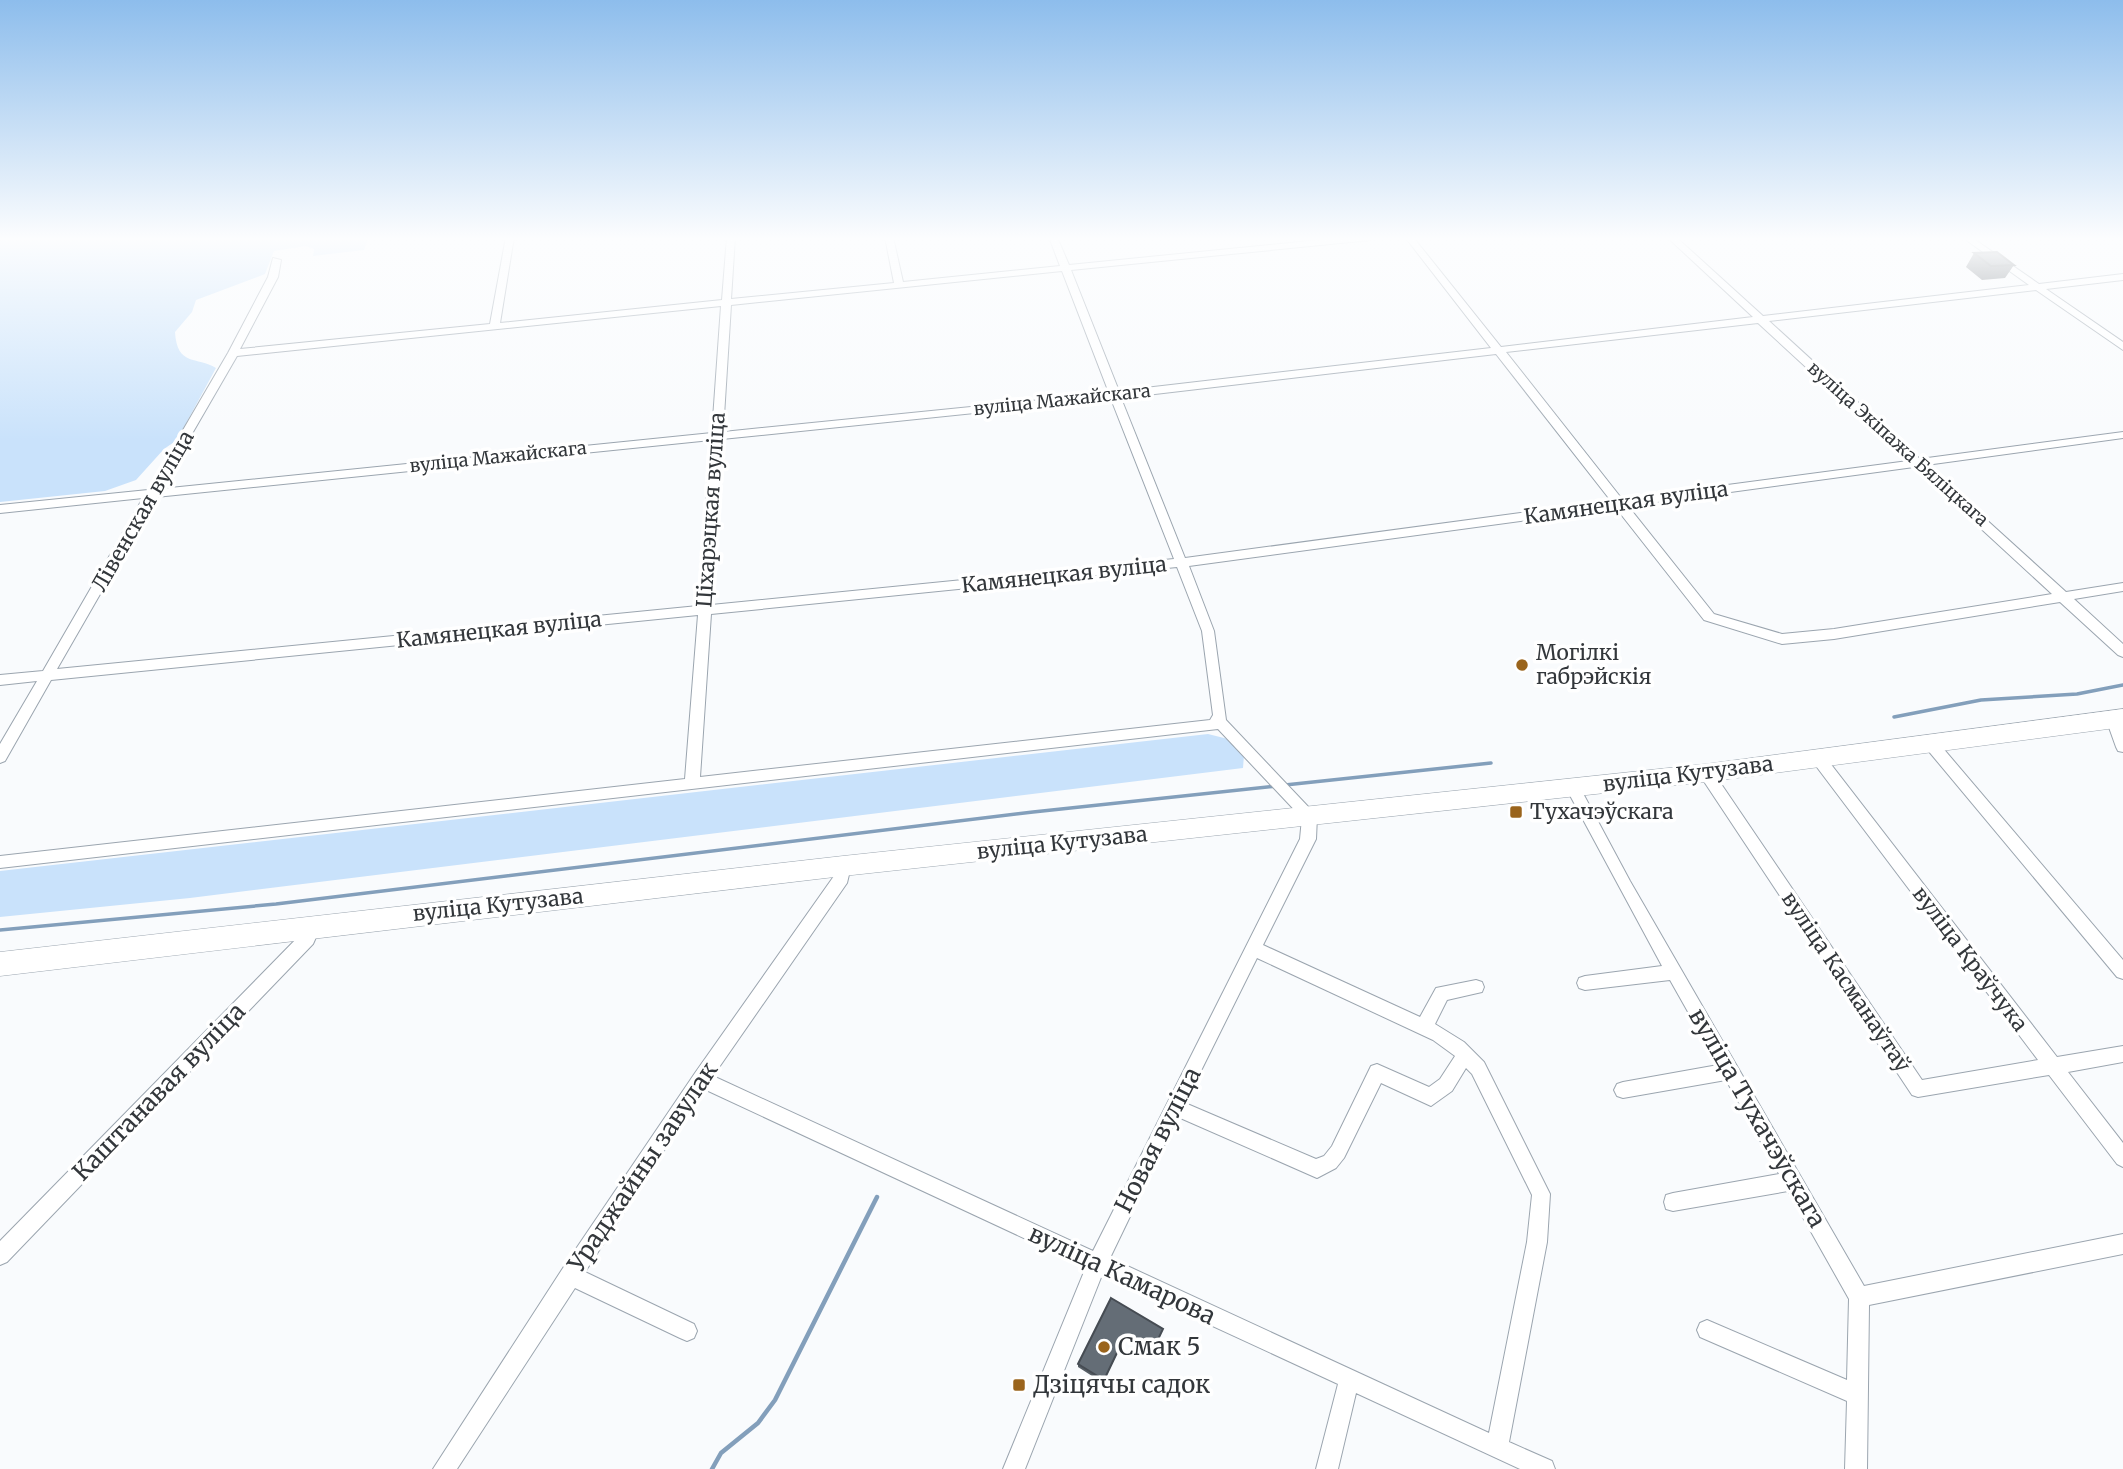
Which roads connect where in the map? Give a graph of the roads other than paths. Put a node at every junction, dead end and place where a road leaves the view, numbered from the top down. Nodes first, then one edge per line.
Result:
1 (258, 306) edge
2 (498, 306) edge
3 (700, 306) edge
4 (726, 306) edge
5 (1081, 306) edge
6 (1462, 306) edge
7 (1746, 306) edge
8 (1887, 306) edge
9 (2064, 306) edge
10 (1761, 320) junction
11 (495, 326) junction
12 (2123, 347) edge
13 (1496, 350) junction
14 (233, 353) junction
15 (1116, 395) junction
16 (717, 434) junction
17 (2123, 435) edge
18 (1920, 463) junction
19 (155, 493) junction
20 (1620, 505) junction
21 (0, 509) edge
22 (1180, 563) junction
23 (2123, 587) edge
24 (2064, 596) junction
25 (704, 610) junction
26 (2123, 652) edge
27 (47, 675) junction
28 (0, 680) edge
29 (2118, 718) edge
30 (1216, 723) junction
31 (1931, 744) junction
32 (2123, 747) edge
33 (0, 757) edge
34 (1818, 758) junction
35 (1706, 773) junction
36 (692, 784) junction
37 (1573, 788) junction
38 (1310, 816) junction
39 (0, 862) edge
40 (843, 866) junction
41 (313, 926) junction
42 (1254, 949) junction
43 (0, 964) edge
44 (1673, 972) junction
45 (2123, 972) edge
46 (1585, 983) dead end
47 (1476, 987) dead end
48 (1424, 1027) junction
49 (2123, 1054) edge
50 (1468, 1057) junction
51 (2051, 1065) junction
52 (1730, 1071) junction
53 (701, 1079) junction
54 (1623, 1090) dead end
55 (1174, 1107) junction
56 (2123, 1158) edge
57 (1792, 1181) junction
58 (1673, 1202) dead end
59 (2123, 1244) edge
60 (0, 1255) edge
61 (1097, 1264) junction
62 (570, 1275) junction
63 (1859, 1297) junction
64 (1707, 1330) dead end
65 (687, 1331) dead end
66 (1349, 1379) junction
67 (1857, 1395) junction
68 (1497, 1448) junction
69 (444, 1469) edge
70 (1014, 1469) edge
71 (1327, 1469) edge
72 (1544, 1469) edge
73 (1856, 1469) edge

1 - 14 street, Лівенская вуліца
2 - 11 street
3 - 11 street
4 - 16 street, Ціхарэцкая вуліца
5 - 15 street
6 - 13 street
7 - 10 street, вуліца Экіпажа Бяліцкага
8 - 10 street, вуліца Мажайскага
9 - 12 street
10 - 13 street, вуліца Мажайскага
10 - 18 street, вуліца Экіпажа Бяліцкага
11 - 14 street
13 - 15 street, вуліца Мажайскага
13 - 20 street
14 - 19 street, Лівенская вуліца
15 - 16 street, вуліца Мажайскага
15 - 22 street
16 - 19 street, вуліца Мажайскага
16 - 25 street, Ціхарэцкая вуліца
17 - 18 street, Камянецкая вуліца
18 - 20 street, Камянецкая вуліца
18 - 24 street, вуліца Экіпажа Бяліцкага
19 - 21 street, вуліца Мажайскага
19 - 27 street, Лівенская вуліца
20 - 22 street, Камянецкая вуліца
20 - 24 street
22 - 25 street, Камянецкая вуліца
22 - 30 street
23 - 24 street
24 - 26 street, вуліца Экіпажа Бяліцкага
25 - 27 street, Камянецкая вуліца
25 - 36 street, Ціхарэцкая вуліца
27 - 28 street, Камянецкая вуліца
27 - 33 street, Лівенская вуліца
29 - 31 main road, вуліца Кутузава
29 - 32 street
30 - 36 street
30 - 38 street
31 - 34 main road, вуліца Кутузава
31 - 45 street
34 - 35 main road, вуліца Кутузава
34 - 51 street, вуліца Краўчука
35 - 37 main road, вуліца Кутузава
35 - 51 street, вуліца Касманаўтаў
36 - 39 street
37 - 38 main road, вуліца Кутузава
37 - 44 street, вуліца Тухачэўскага
38 - 40 main road, вуліца Кутузава
38 - 42 street, Новая вуліца
40 - 41 main road, вуліца Кутузава
40 - 53 street, Ураджайны завулак
41 - 43 main road, вуліца Кутузава
41 - 60 street, Каштанавая вуліца
42 - 48 street
42 - 55 street, Новая вуліца
44 - 46 street
44 - 52 street, вуліца Тухачэўскага
47 - 48 street
48 - 50 street
49 - 51 street, вуліца Касманаўтаў
50 - 55 street
50 - 68 street
51 - 56 street, вуліца Краўчука
52 - 54 street
52 - 57 street, вуліца Тухачэўскага
53 - 61 street, вуліца Камарова
53 - 62 street, Ураджайны завулак
55 - 61 street, Новая вуліца
57 - 58 street
57 - 63 street, вуліца Тухачэўскага
59 - 63 street
61 - 66 street, вуліца Камарова
61 - 70 street, Новая вуліца
62 - 65 street
62 - 69 street, Ураджайны завулак
63 - 67 street
64 - 67 street
66 - 68 street, вуліца Камарова
66 - 71 street
67 - 73 street
68 - 72 street, вуліца Камарова

